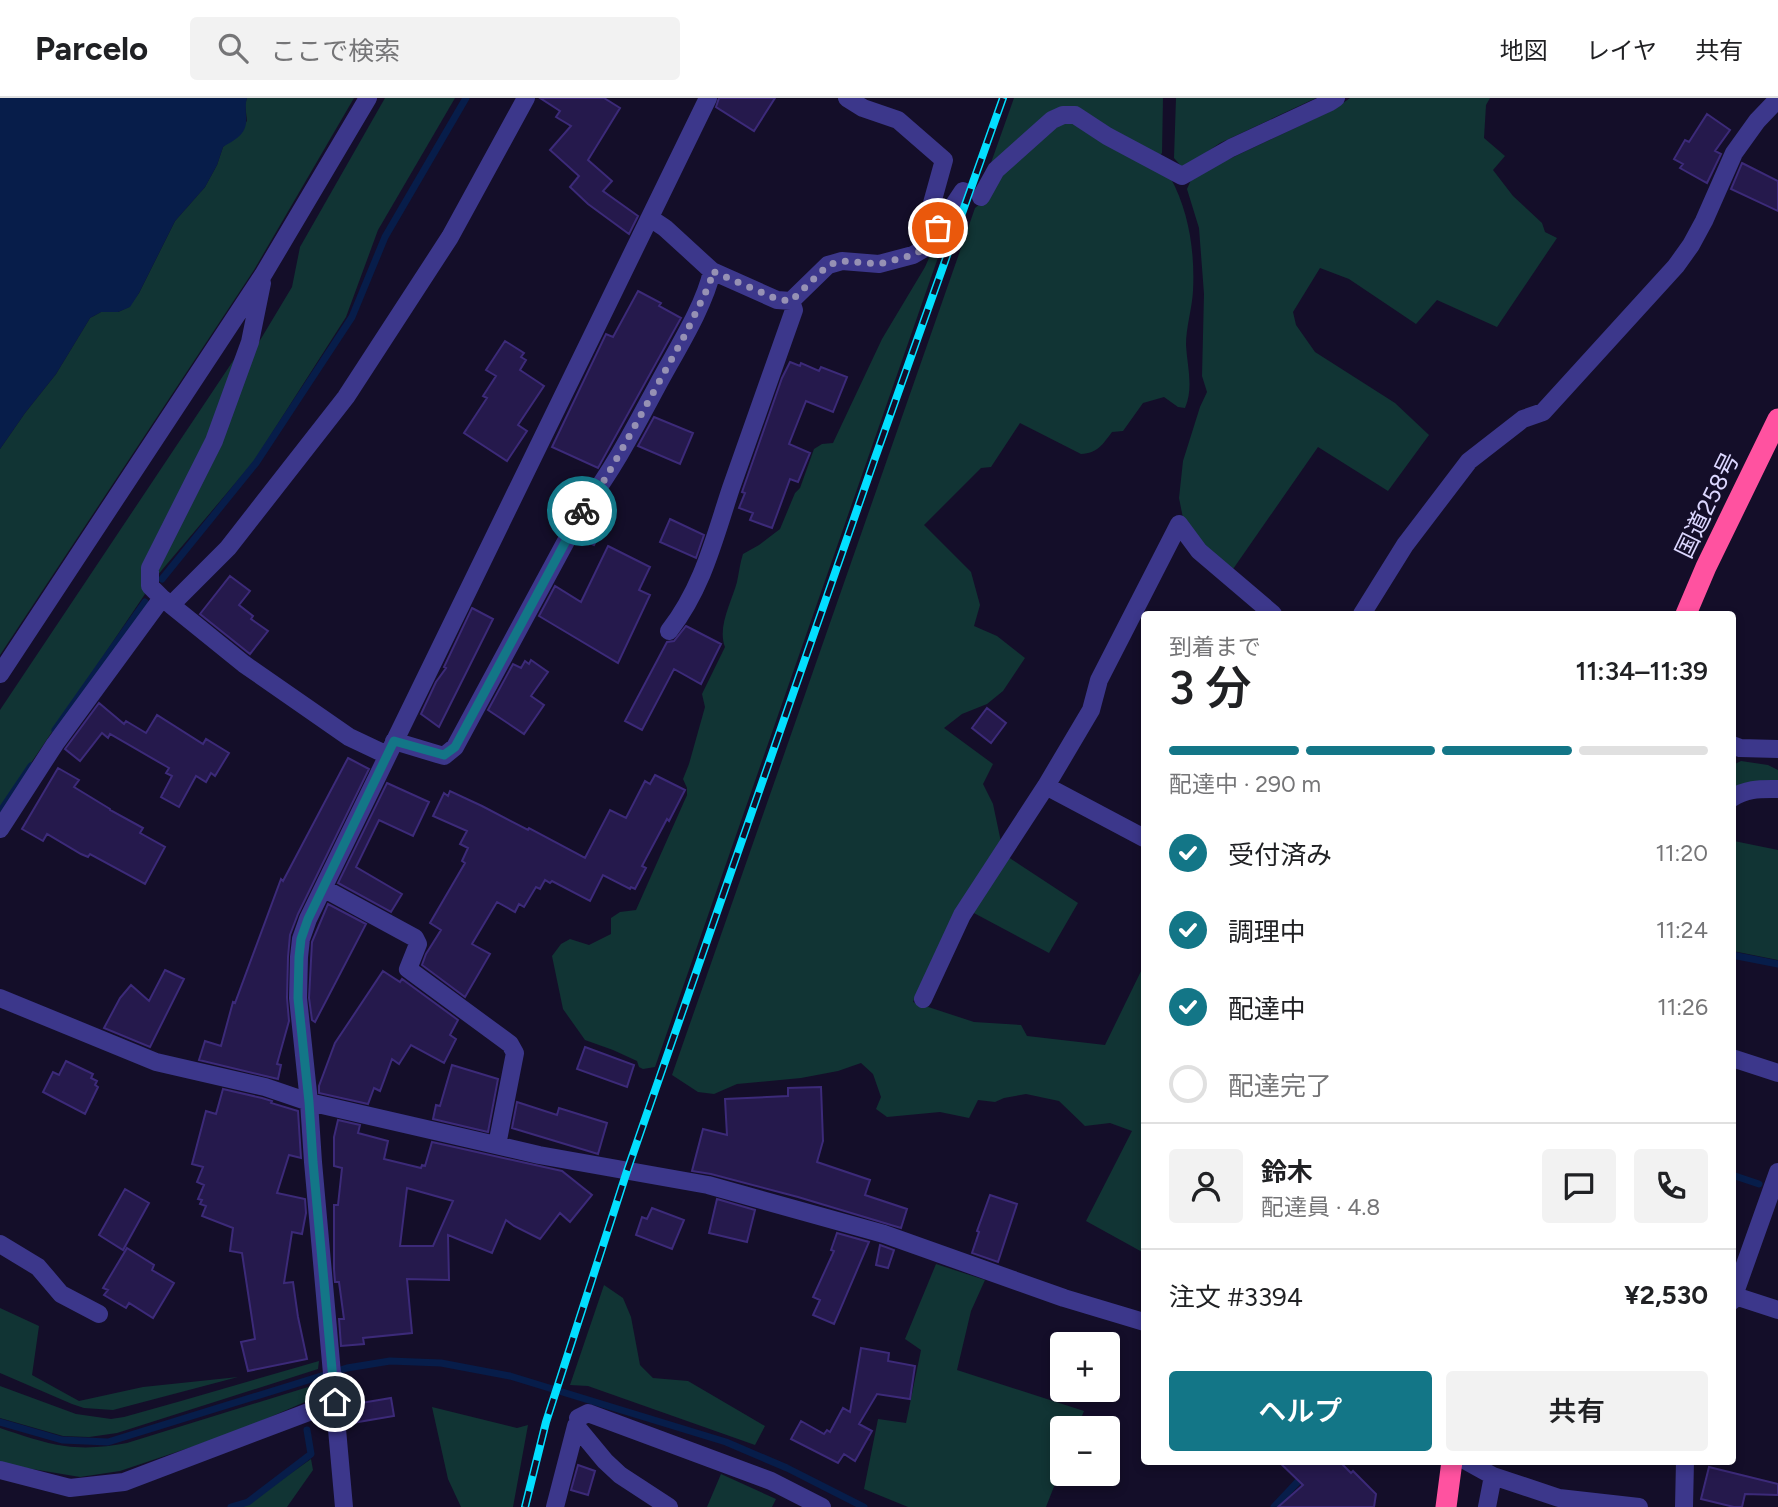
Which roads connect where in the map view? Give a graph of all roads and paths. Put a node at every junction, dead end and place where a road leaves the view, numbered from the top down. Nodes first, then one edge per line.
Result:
1 (368, 98) edge
2 (526, 98) edge
3 (708, 98) edge
4 (847, 98) edge
5 (1336, 98) edge
6 (1778, 99) edge
7 (963, 191) dead end
8 (981, 197) dead end
9 (650, 218) junction
10 (926, 246) junction
11 (712, 271) junction
12 (263, 275) junction
13 (791, 301) junction
14 (1778, 418) edge
15 (166, 601) junction
16 (1269, 611) edge
17 (1364, 611) edge
18 (1687, 611) edge
19 (669, 631) dead end
20 (0, 674) edge
21 (1736, 746) edge
22 (391, 748) junction
23 (1778, 749) edge
24 (1045, 786) junction
25 (1778, 789) edge
26 (1736, 795) edge
27 (0, 829) edge
28 (1141, 836) edge
29 (323, 888) junction
30 (0, 998) edge
31 (923, 999) dead end
32 (1736, 1059) edge
33 (1778, 1073) edge
34 (309, 1102) junction
35 (497, 1145) junction
36 (1778, 1172) edge
37 (0, 1244) edge
38 (1736, 1289) edge
39 (1736, 1298) edge
40 (1778, 1310) edge
41 (99, 1314) dead end
42 (1141, 1321) edge
43 (334, 1396) junction
44 (578, 1418) dead end
45 (1451, 1465) edge
46 (1474, 1465) edge
47 (1685, 1465) edge
48 (0, 1470) edge
49 (1493, 1476) junction
50 (1447, 1498) edge
51 (1558, 1503) edge
52 (344, 1507) edge
53 (555, 1507) edge
54 (668, 1507) edge
55 (822, 1507) edge
56 (1487, 1507) edge
57 (1639, 1507) edge
58 (1684, 1507) edge

1 - 12 street
2 - 15 street
3 - 9 street
4 - 10 street
5 - 8 street
6 - 17 street
7 - 10 street
9 - 11 street
9 - 22 street
10 - 13 street
11 - 13 street
11 - 22 street
12 - 15 street
12 - 20 street
13 - 19 street
14 - 18 highway, 国道258号
15 - 22 street
15 - 27 street
16 - 24 street
21 - 23 street
22 - 29 street
24 - 28 street
24 - 31 street
25 - 26 street
29 - 34 street
29 - 35 street
30 - 34 street
32 - 33 street
34 - 35 street
34 - 43 street
35 - 42 street
36 - 38 street
37 - 41 street
39 - 40 street
43 - 48 street
43 - 52 street
44 - 55 street
45 - 50 highway
46 - 49 street
47 - 58 street
49 - 51 street
49 - 56 street
51 - 57 street
53 - 54 street

